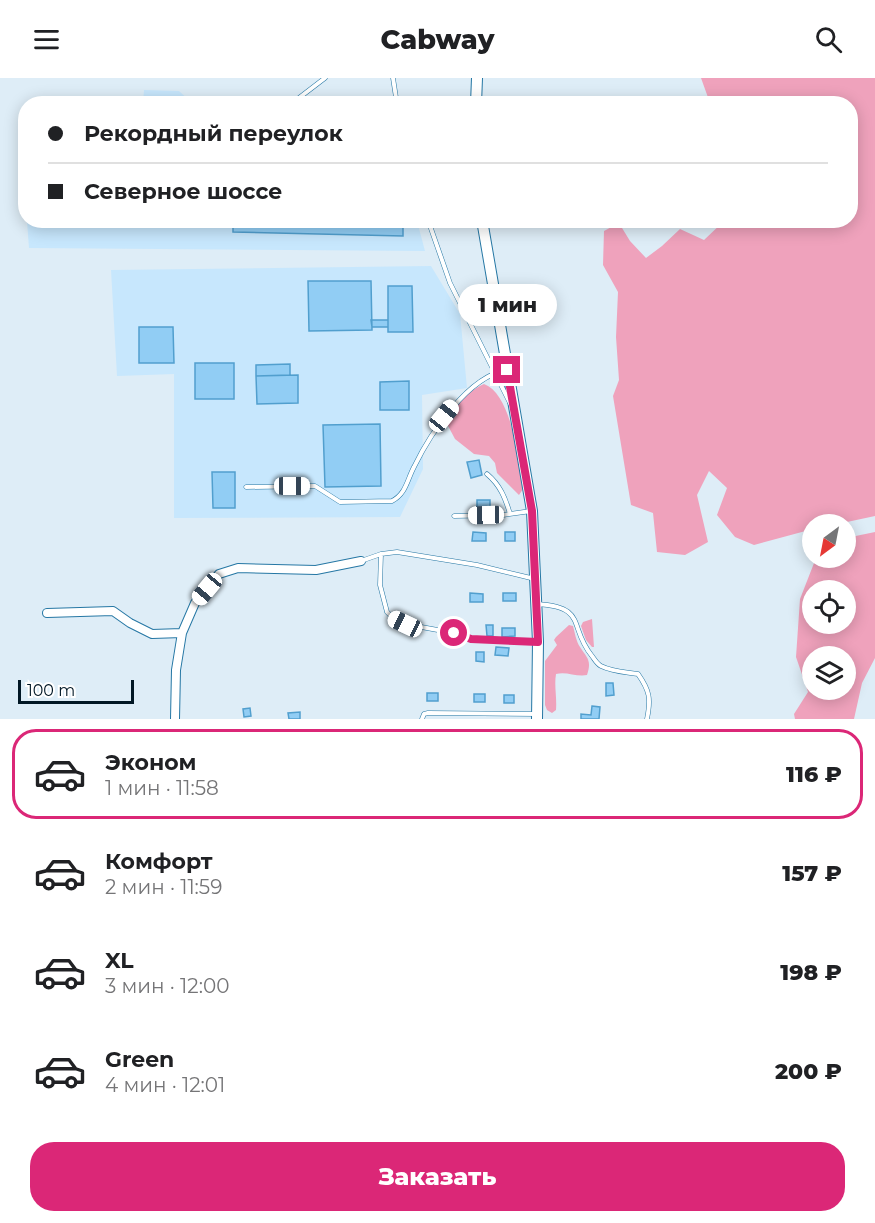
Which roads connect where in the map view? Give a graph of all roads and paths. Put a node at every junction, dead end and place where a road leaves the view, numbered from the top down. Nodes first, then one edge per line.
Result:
1 (325, 78) edge
2 (393, 78) edge
3 (479, 78) edge
4 (303, 96) edge
5 (396, 96) edge
6 (477, 96) edge
7 (482, 96) edge
8 (431, 228) edge
9 (483, 228) edge
10 (488, 228) edge
11 (489, 261) junction
12 (507, 370) junction
13 (494, 372) junction
14 (517, 418) junction
15 (487, 474) dead end
16 (246, 487) dead end
17 (532, 511) junction
18 (510, 514) junction
19 (454, 516) dead end
20 (381, 554) junction
21 (361, 561) joint
22 (536, 579) junction
23 (536, 604) junction
24 (47, 613) dead end
25 (182, 633) junction
26 (538, 642) junction
27 (537, 717) edge
28 (175, 719) edge
29 (422, 719) edge
30 (647, 719) edge

1 - 4 lane
2 - 5 lane
3 - 6 main road
3 - 7 main road
8 - 13 lane
9 - 11 main road
10 - 11 main road
11 - 12 main road
12 - 13 lane
12 - 14 main road
13 - 14 lane
13 - 16 lane
14 - 17 main road
15 - 18 lane
17 - 18 lane
17 - 22 main road
18 - 19 lane
20 - 21 lane
20 - 22 lane
20 - 26 lane
21 - 25 street
22 - 23 main road
23 - 26 main road
23 - 30 lane
24 - 25 street
25 - 28 street
26 - 27 main road
27 - 29 lane

